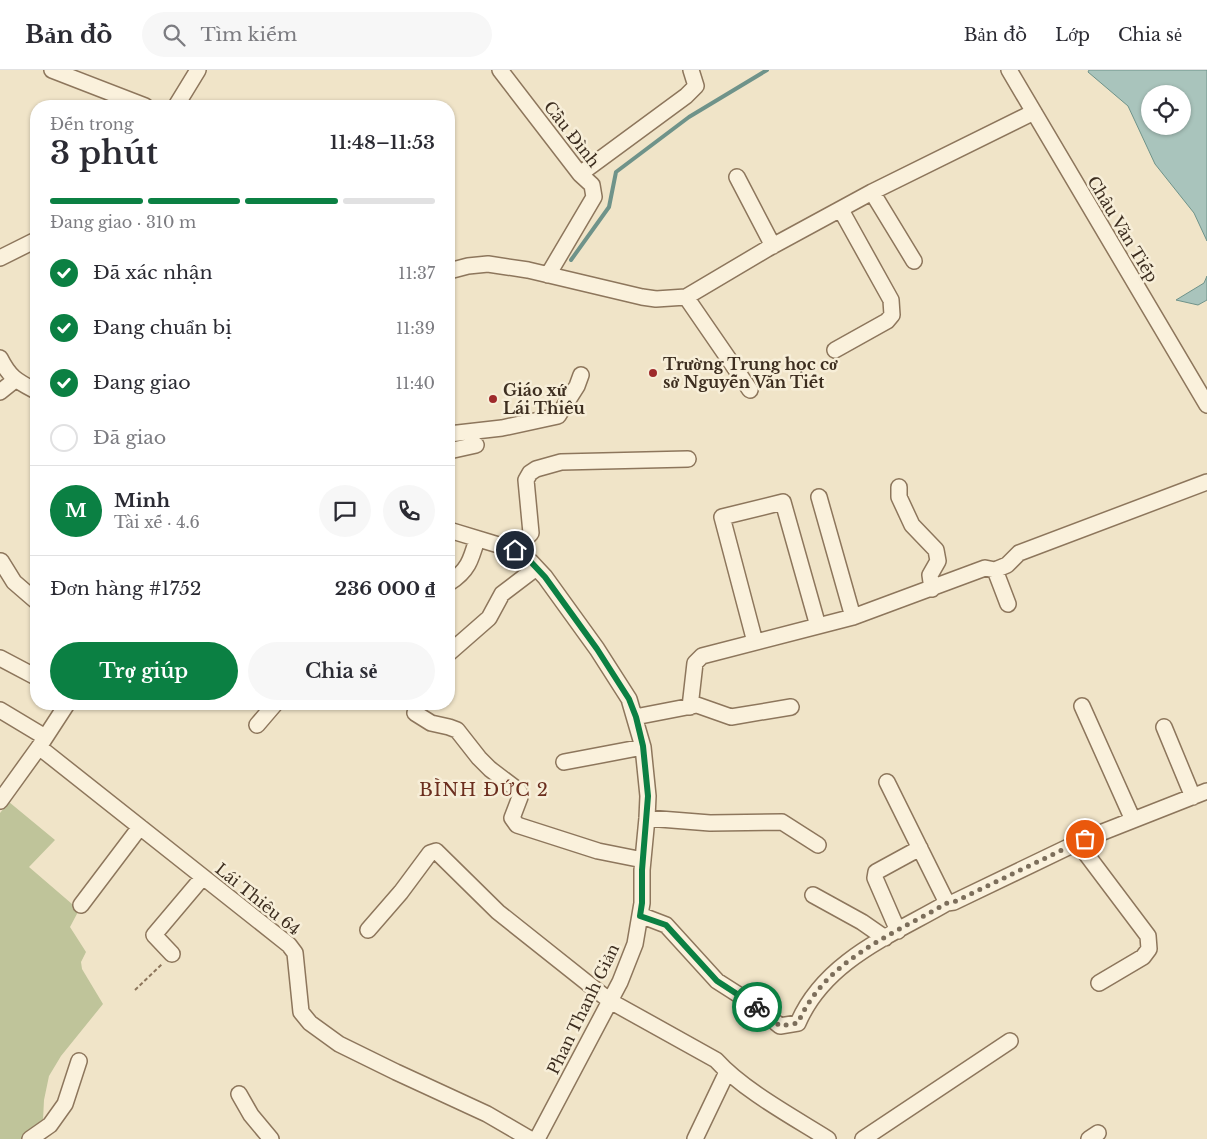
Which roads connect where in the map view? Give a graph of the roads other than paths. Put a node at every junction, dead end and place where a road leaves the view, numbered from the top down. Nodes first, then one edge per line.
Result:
1 (52, 70) edge
2 (198, 70) edge
3 (500, 70) edge
4 (691, 70) edge
5 (1009, 70) edge
6 (130, 100) edge
7 (180, 100) edge
8 (1034, 112) junction
9 (580, 174) junction
10 (737, 177) dead end
11 (872, 192) junction
12 (841, 210) junction
13 (30, 243) edge
14 (774, 246) junction
15 (0, 258) edge
16 (914, 261) dead end
17 (455, 269) edge
18 (548, 275) junction
19 (686, 297) junction
20 (835, 350) dead end
21 (0, 358) edge
22 (582, 375) dead end
23 (14, 380) junction
24 (30, 389) edge
25 (750, 390) dead end
26 (0, 392) edge
27 (1207, 405) edge
28 (455, 433) edge
29 (476, 445) dead end
30 (455, 449) edge
31 (688, 459) dead end
32 (1207, 482) edge
33 (899, 487) dead end
34 (819, 497) dead end
35 (455, 532) edge
36 (478, 539) junction
37 (515, 550) junction
38 (2, 561) dead end
39 (536, 568) junction
40 (995, 570) junction
41 (455, 579) edge
42 (932, 589) junction
43 (30, 597) edge
44 (1008, 604) dead end
45 (853, 617) junction
46 (818, 626) junction
47 (755, 642) junction
48 (455, 648) edge
49 (0, 658) edge
50 (30, 674) edge
51 (1082, 706) dead end
52 (690, 707) junction
53 (791, 707) dead end
54 (0, 710) edge
55 (63, 710) edge
56 (270, 710) edge
57 (415, 713) dead end
58 (636, 717) junction
59 (257, 725) dead end
60 (1164, 727) dead end
61 (42, 742) junction
62 (643, 746) junction
63 (564, 762) dead end
64 (887, 782) dead end
65 (1207, 791) edge
66 (1193, 797) junction
67 (0, 801) edge
68 (647, 818) junction
69 (1133, 820) junction
70 (140, 827) junction
71 (1078, 843) junction
72 (818, 845) dead end
73 (920, 848) junction
74 (643, 860) junction
75 (203, 877) junction
76 (813, 895) dead end
77 (947, 903) junction
78 (81, 905) dead end
79 (640, 916) junction
80 (368, 930) dead end
81 (891, 934) junction
82 (172, 954) road end
83 (1099, 983) dead end
84 (610, 1001) junction
85 (1010, 1041) dead end
86 (79, 1061) dead end
87 (727, 1072) junction
88 (239, 1094) dead end
89 (264, 1137) edge
90 (30, 1139) edge
91 (530, 1139) edge
92 (537, 1139) edge
93 (695, 1139) edge
94 (828, 1139) edge
95 (863, 1139) edge

1 - 6 street
2 - 7 street
3 - 9 street, Cầu Đình
4 - 9 street
5 - 8 street, Châu Văn Tiếp
8 - 11 street
8 - 27 street, Châu Văn Tiếp
9 - 18 street, Cầu Đình
10 - 14 street
11 - 12 street
11 - 16 street
12 - 14 street
12 - 20 street
13 - 15 street
14 - 19 street
17 - 18 street
18 - 19 street
19 - 25 street
21 - 23 street
22 - 28 street
23 - 24 street
23 - 26 street
29 - 30 street
31 - 37 street
32 - 40 street
33 - 42 street
34 - 45 street
35 - 36 street, Phan Thanh Giản
36 - 37 street, Phan Thanh Giản
36 - 41 street
37 - 39 street, Phan Thanh Giản
38 - 43 street
39 - 48 street
39 - 58 street, Phan Thanh Giản
40 - 42 street
40 - 44 street
42 - 45 street
45 - 46 street
46 - 47 street
46 - 47 street
47 - 52 street
49 - 50 street
51 - 69 street
52 - 53 street
52 - 58 street
54 - 61 street, Lái Thiêu 64
55 - 61 street
56 - 59 street
57 - 74 street
58 - 62 street, Phan Thanh Giản
60 - 66 street
61 - 67 street
61 - 70 street, Lái Thiêu 64
62 - 63 street
62 - 68 street, Phan Thanh Giản
64 - 73 street
65 - 66 street
66 - 69 street
68 - 72 street
68 - 74 street, Phan Thanh Giản
69 - 71 street
70 - 75 street, Lái Thiêu 64
70 - 78 street
71 - 77 street
71 - 83 street
73 - 77 street
73 - 81 street
74 - 79 street, Phan Thanh Giản
75 - 82 street
75 - 91 street, Lái Thiêu 64
76 - 81 street
77 - 81 street
79 - 81 street
79 - 84 street, Phan Thanh Giản
80 - 84 street
84 - 87 street
84 - 92 street, Phan Thanh Giản
85 - 95 street
86 - 90 street
87 - 93 street
87 - 94 street
88 - 89 street

